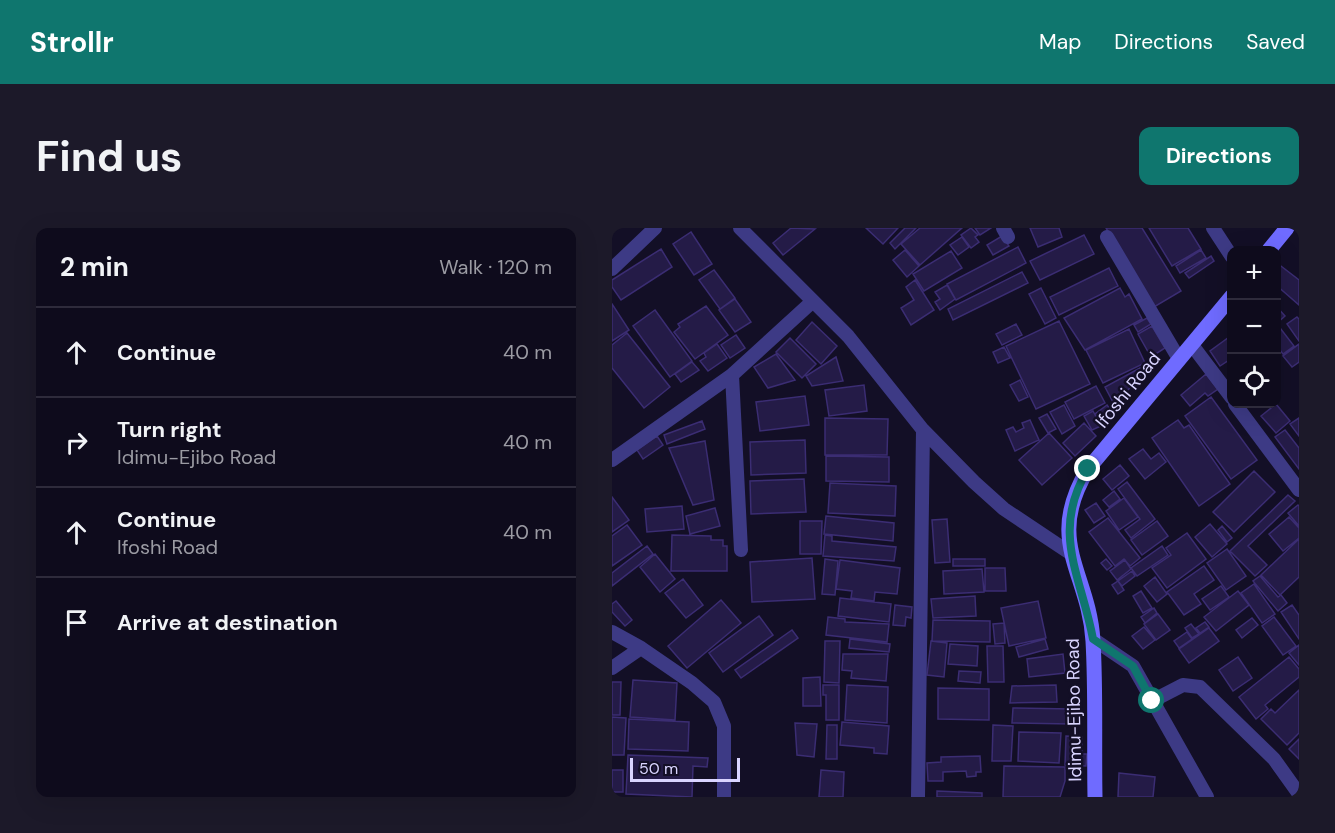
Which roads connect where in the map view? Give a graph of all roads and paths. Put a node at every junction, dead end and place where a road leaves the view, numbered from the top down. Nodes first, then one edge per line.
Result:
1 (655, 228) edge
2 (740, 228) edge
3 (1213, 228) edge
4 (1287, 228) edge
5 (1107, 237) dead end
6 (1272, 246) edge
7 (1227, 249) edge
8 (612, 269) edge
9 (1229, 300) edge
10 (813, 301) junction
11 (1192, 345) junction
12 (1179, 359) junction
13 (732, 375) junction
14 (1227, 391) edge
15 (1238, 408) edge
16 (923, 430) junction
17 (612, 460) edge
18 (1299, 490) edge
19 (741, 550) dead end
20 (1070, 553) junction
21 (612, 632) edge
22 (1093, 639) junction
23 (641, 648) junction
24 (612, 668) edge
25 (1152, 701) junction
26 (1299, 794) edge
27 (724, 797) edge
28 (918, 797) edge
29 (1095, 797) edge
30 (1207, 797) edge

1 - 8 street
2 - 10 street
3 - 7 street
4 - 6 main road
5 - 12 street
9 - 11 main road, Ifoshi Road
10 - 13 street
10 - 16 street
11 - 12 main road, Ifoshi Road
11 - 14 street
12 - 20 main road, Ifoshi Road
13 - 17 street
13 - 19 street
15 - 18 street
16 - 20 street
16 - 28 street
20 - 22 main road, Idimu-Ejibo Road
21 - 23 street
22 - 25 street
22 - 29 main road, Idimu-Ejibo Road
23 - 24 street
23 - 27 street
25 - 26 street
25 - 30 street

